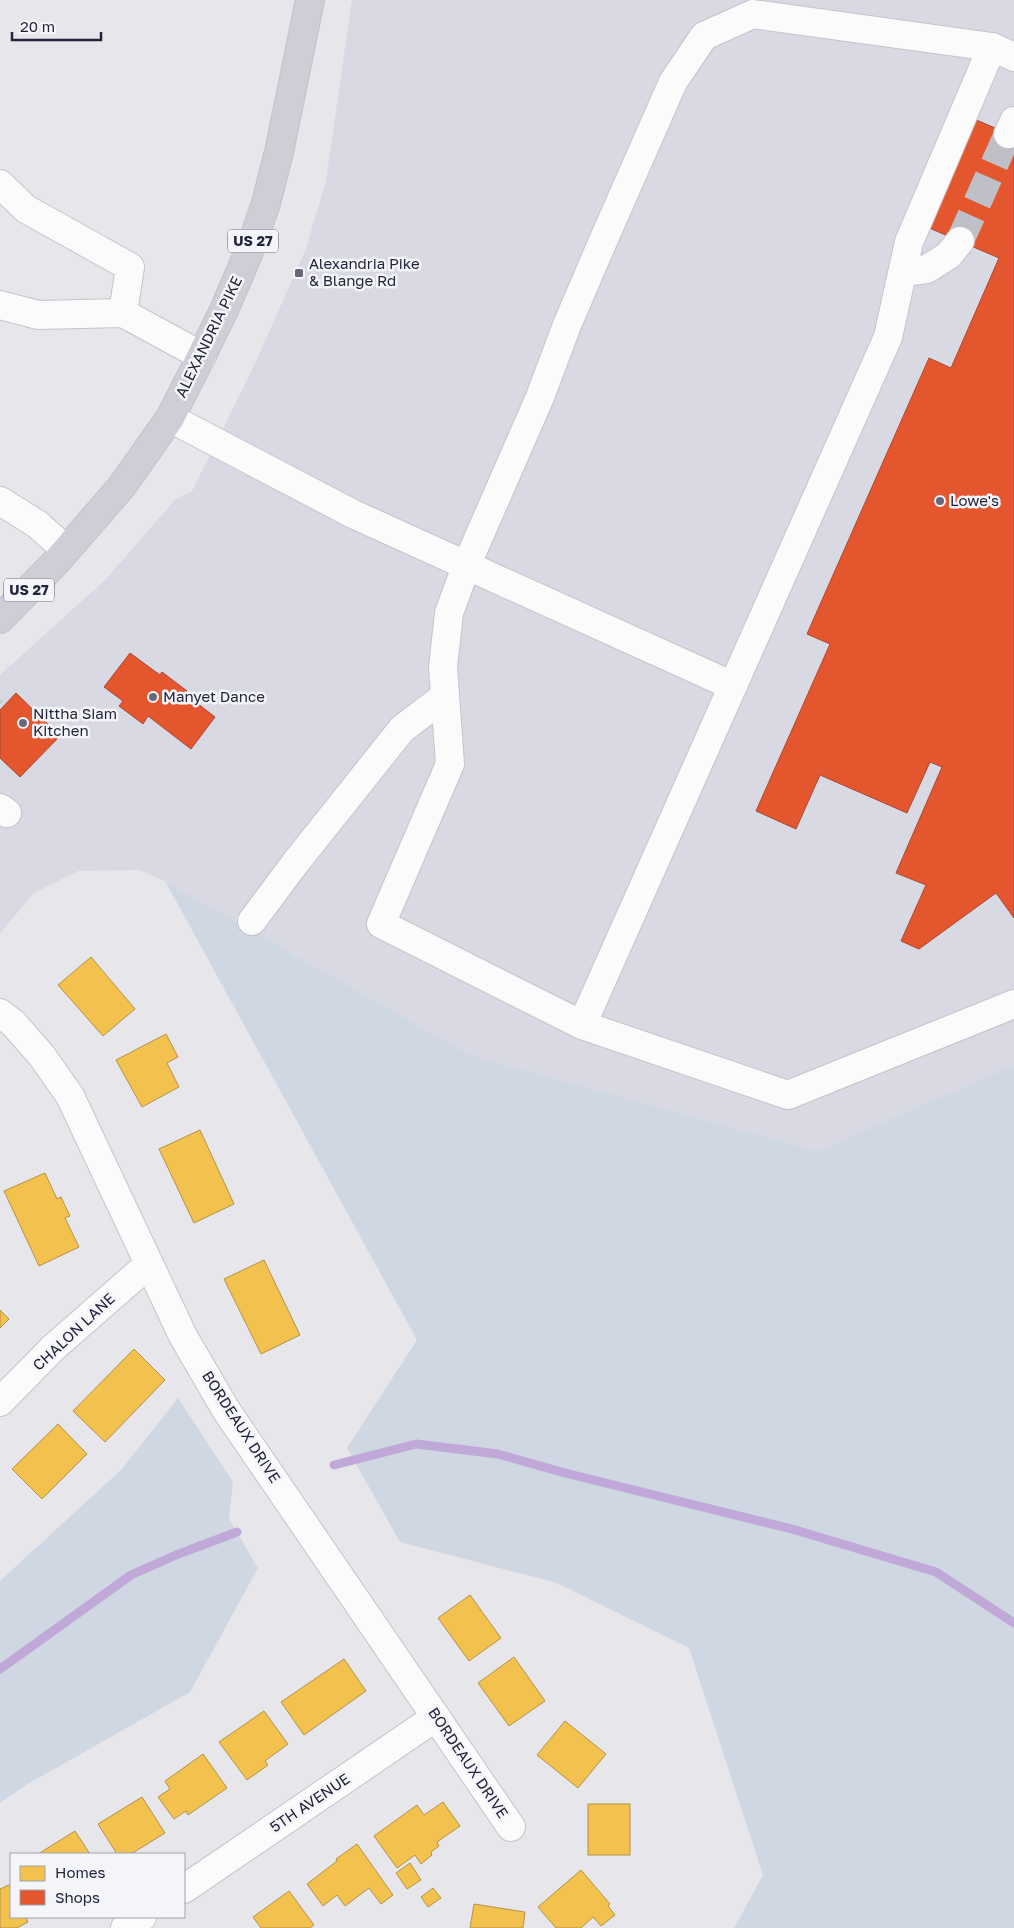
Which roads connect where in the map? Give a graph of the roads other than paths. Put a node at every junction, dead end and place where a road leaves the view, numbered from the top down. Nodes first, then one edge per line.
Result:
1 (310, 0) edge
2 (1003, 52) edge
3 (0, 184) edge
4 (960, 241) tunnel mouth
5 (903, 272) junction
6 (0, 305) edge
7 (123, 314) junction
8 (202, 356) junction
9 (170, 418) junction
10 (0, 501) edge
11 (66, 550) junction
12 (467, 564) junction
13 (0, 619) edge
14 (733, 686) junction
15 (444, 697) junction
16 (252, 920) dead end
17 (1014, 1004) edge
18 (582, 1025) junction
19 (5, 1026) edge
20 (149, 1264) junction
21 (0, 1402) edge
22 (436, 1717) junction
23 (511, 1827) dead end
24 (185, 1887) edge
25 (140, 1918) edge
26 (125, 1928) edge

1 - 8 main road, ALEXANDRIA PIKE / US 27
2 - 5 street
2 - 12 street
3 - 7 street
4 - 5 street
5 - 14 street
6 - 7 street
7 - 8 street
8 - 9 main road, ALEXANDRIA PIKE / US 27
9 - 11 main road, ALEXANDRIA PIKE / US 27
9 - 12 street
10 - 11 street
11 - 13 main road, ALEXANDRIA PIKE / US 27
12 - 14 street
12 - 15 street
14 - 18 street
15 - 16 street
15 - 18 street
17 - 18 street
19 - 20 street, BORDEAUX DRIVE
20 - 21 street, CHALON LANE
20 - 22 street, BORDEAUX DRIVE
22 - 23 street, BORDEAUX DRIVE
22 - 24 street, 5TH AVENUE
25 - 26 street

